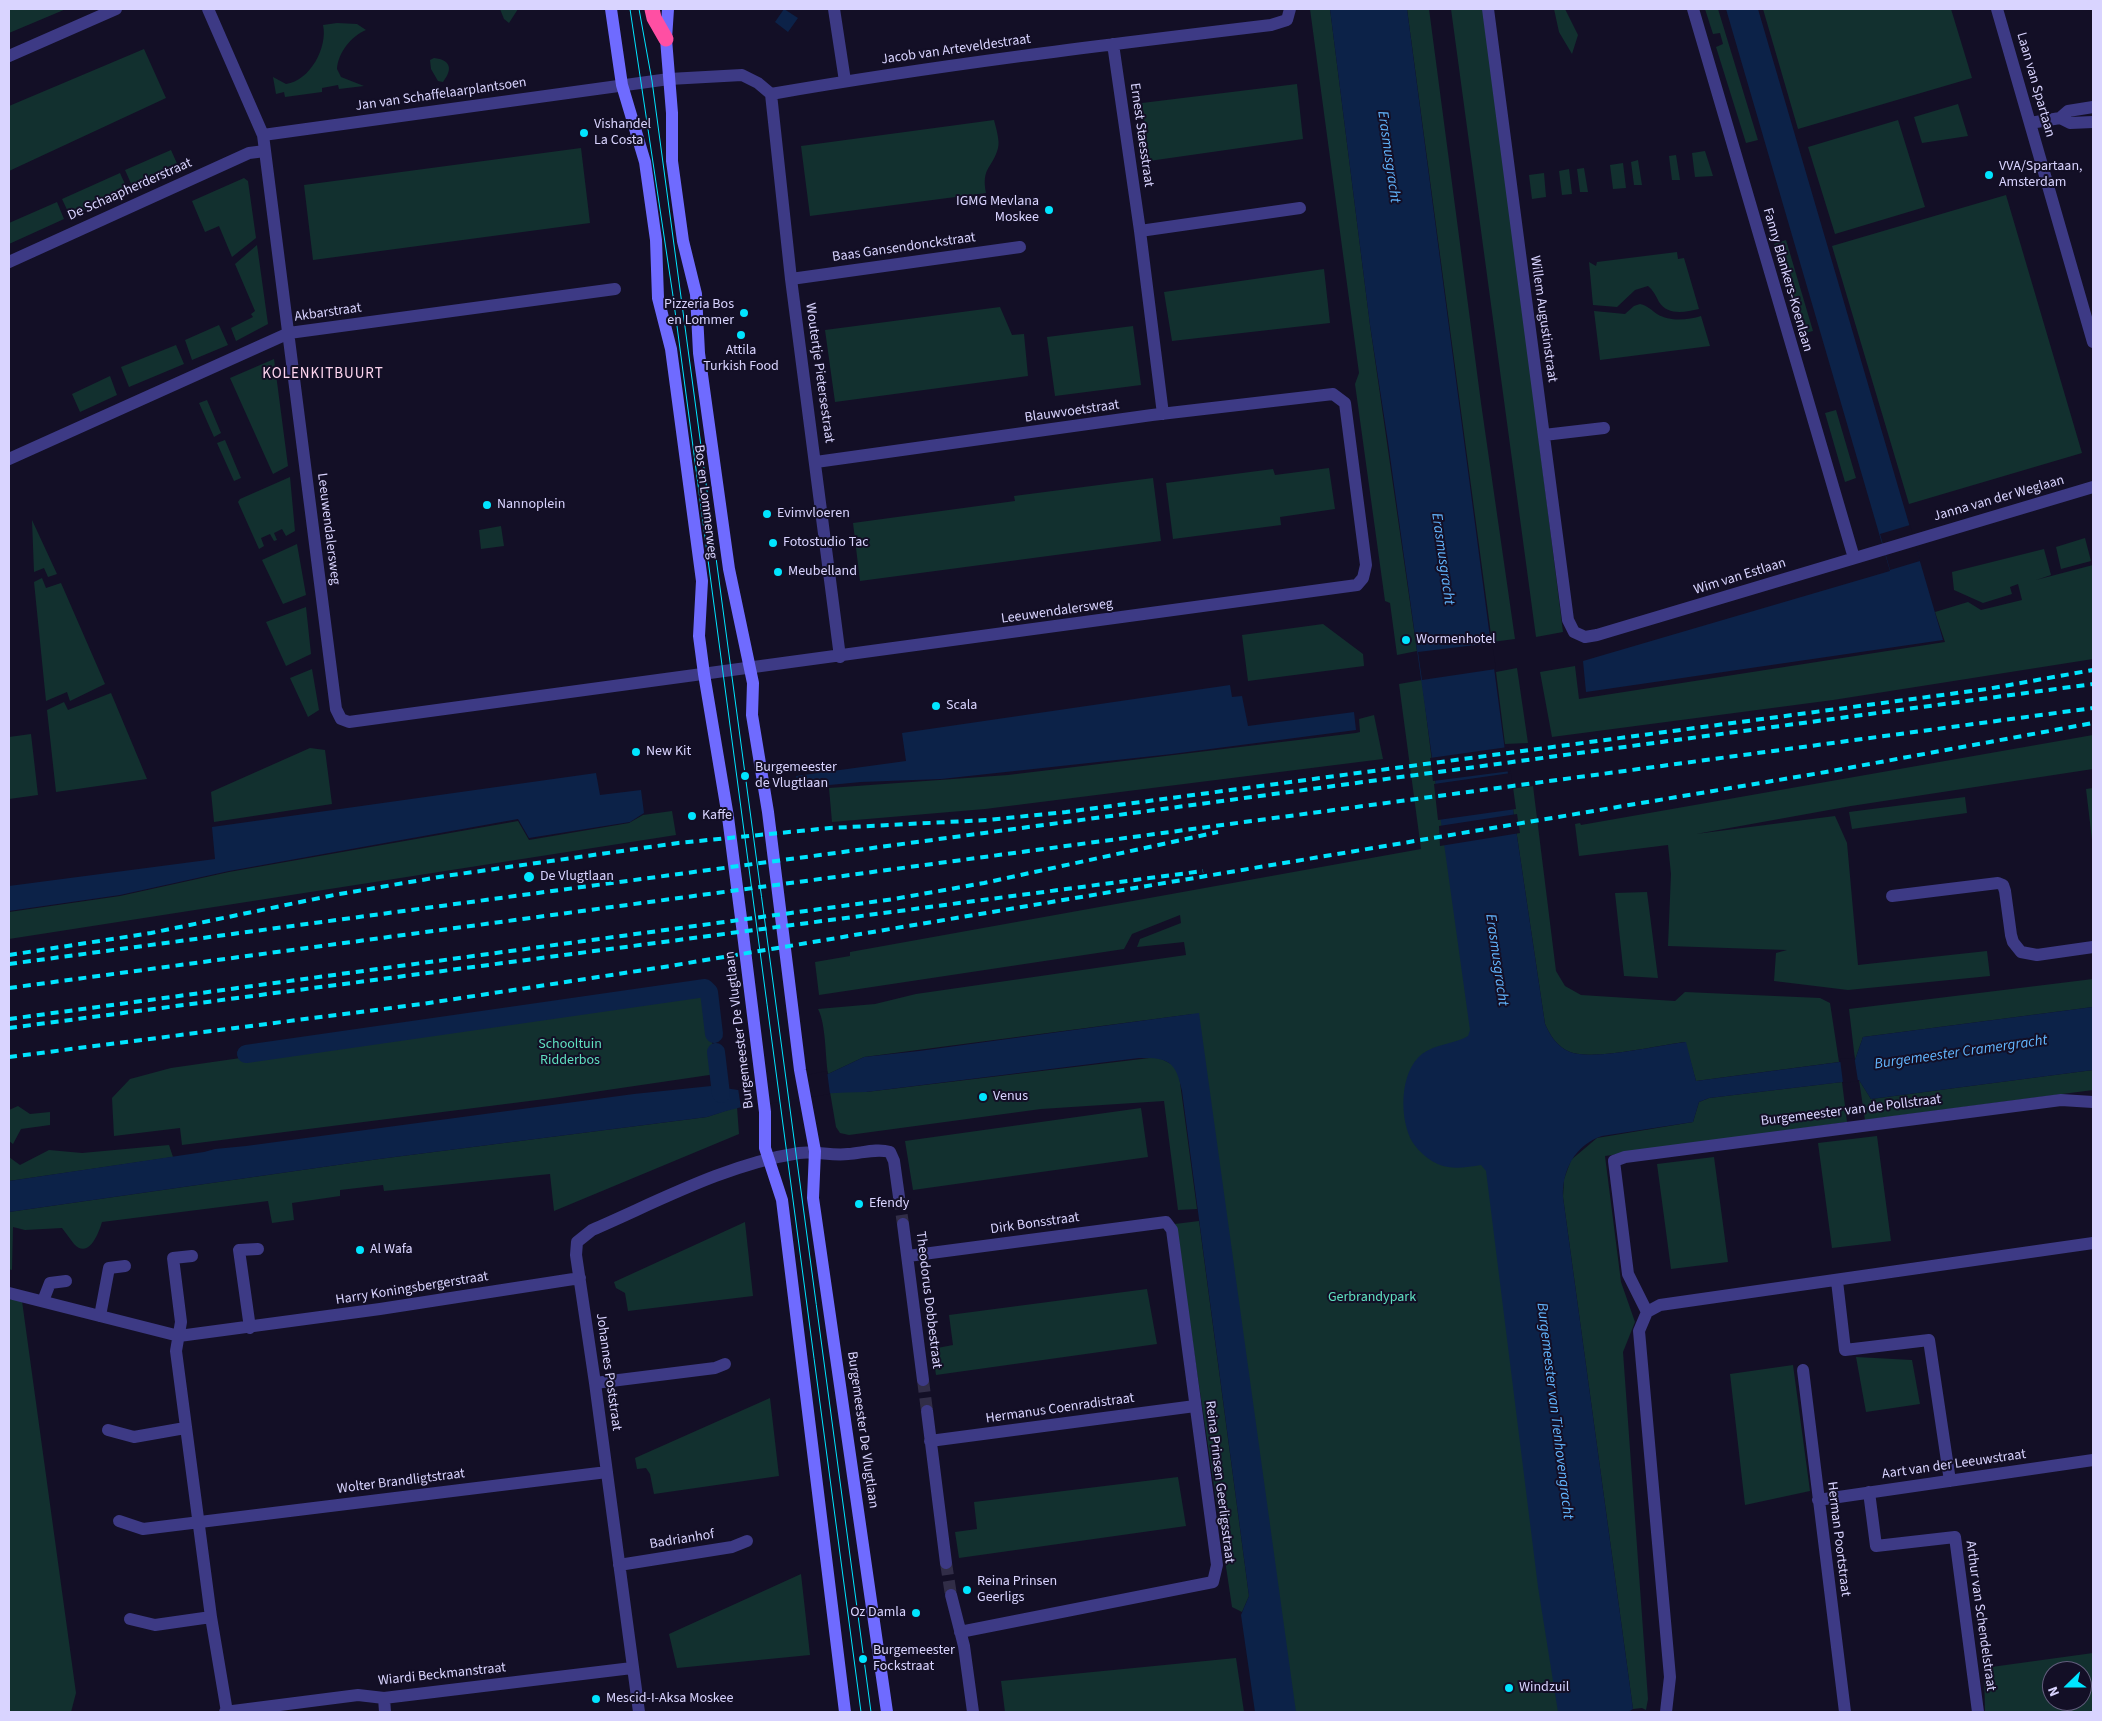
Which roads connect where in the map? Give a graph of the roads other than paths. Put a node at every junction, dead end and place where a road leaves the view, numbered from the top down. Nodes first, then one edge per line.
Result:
1 (116, 9) edge
2 (208, 9) edge
3 (611, 9) edge
4 (652, 9) edge
5 (668, 9) edge
6 (834, 9) edge
7 (1290, 9) edge
8 (1488, 9) edge
9 (1693, 9) edge
10 (1997, 9) edge
11 (666, 39) junction
12 (1112, 44) junction
13 (9, 56) edge
14 (669, 79) junction
15 (845, 81) junction
16 (622, 85) junction
17 (771, 94) junction
18 (2093, 107) edge
19 (2060, 118) junction
20 (2093, 122) edge
21 (2030, 123) junction
22 (263, 135) junction
23 (265, 151) junction
24 (1300, 208) dead end
25 (1140, 231) junction
26 (1020, 247) dead end
27 (9, 262) edge
28 (791, 279) junction
29 (615, 289) dead end
30 (289, 334) junction
31 (2093, 342) edge
32 (1163, 414) junction
33 (1604, 428) dead end
34 (1544, 435) junction
35 (9, 459) edge
36 (816, 462) junction
37 (2093, 487) edge
38 (1914, 540) joint
39 (1854, 558) junction
40 (1363, 578) joint
41 (1574, 632) joint
42 (840, 657) junction
43 (751, 667) junction
44 (704, 674) junction
45 (1892, 896) dead end
46 (780, 918) joint
47 (742, 926) joint
48 (2093, 947) edge
49 (2093, 1102) edge
50 (815, 1151) junction
51 (768, 1160) junction
52 (899, 1197) tunnel mouth
53 (1166, 1222) joint
54 (903, 1224) tunnel mouth
55 (2093, 1243) edge
56 (258, 1248) dead end
57 (192, 1256) dead end
58 (908, 1256) junction
59 (124, 1266) dead end
60 (580, 1278) junction
61 (66, 1281) dead end
62 (1837, 1281) junction
63 (9, 1293) edge
64 (44, 1301) junction
65 (1647, 1312) junction
66 (100, 1316) junction
67 (250, 1328) junction
68 (179, 1336) junction
69 (725, 1364) dead end
70 (1803, 1370) dead end
71 (923, 1380) tunnel mouth
72 (595, 1383) junction
73 (1194, 1406) junction
74 (927, 1411) tunnel mouth
75 (185, 1428) junction
76 (108, 1430) dead end
77 (930, 1441) junction
78 (2093, 1460) edge
79 (607, 1472) junction
80 (1950, 1480) junction
81 (1869, 1492) junction
82 (1818, 1500) junction
83 (119, 1521) dead end
84 (199, 1522) junction
85 (748, 1541) dead end
86 (946, 1563) tunnel mouth
87 (620, 1565) junction
88 (951, 1595) tunnel mouth
89 (211, 1616) junction
90 (130, 1619) dead end
91 (960, 1632) junction
92 (632, 1668) junction
93 (384, 1698) junction
94 (226, 1712) edge
95 (385, 1712) edge
96 (639, 1712) edge
97 (845, 1712) edge
98 (887, 1712) edge
99 (973, 1712) edge
100 (1666, 1712) edge
101 (1845, 1712) edge
102 (1978, 1712) edge

1 - 13 street
2 - 22 street, Leeuwendalersweg
3 - 16 main road, Bos en Lommerweg
4 - 11 highway
5 - 11 main road, Bos en Lommerweg
6 - 15 street
7 - 12 street, Jacob van Arteveldestraat
8 - 34 street, Willem Augustinstraat
9 - 39 street, Fanny Blankers-Koenlaan
10 - 21 street, Laan van Spartaan
11 - 14 main road, Bos en Lommerweg
12 - 15 street, Jacob van Arteveldestraat
12 - 25 street, Ernest Staesstraat
14 - 16 street
14 - 17 street
14 - 43 main road, Bos en Lommerweg
15 - 17 street, Jacob van Arteveldestraat
16 - 22 street, Jan van Schaffelaarplantsoen
16 - 44 main road, Bos en Lommerweg
17 - 28 street, Woutertje Pietersestraat
18 - 19 street
19 - 20 street
19 - 21 street
21 - 31 street, Laan van Spartaan
22 - 23 street, Leeuwendalersweg
23 - 27 street, De Schaapherderstraat
23 - 30 street, Leeuwendalersweg
24 - 25 street
25 - 32 street, Ernest Staesstraat
26 - 28 street, Baas Gansendonckstraat
28 - 36 street, Woutertje Pietersestraat
29 - 30 street, Akbarstraat
30 - 35 street, Akbarstraat
30 - 44 street, Leeuwendalersweg
32 - 36 street, Blauwvoetstraat
32 - 40 street, Blauwvoetstraat
33 - 34 street
34 - 41 street, Willem Augustinstraat
36 - 42 street, Woutertje Pietersestraat
37 - 38 street, Janna van der Weglaan
38 - 39 street, Wim van Estlaan
39 - 41 street, Wim van Estlaan
40 - 42 street, Leeuwendalersweg
42 - 43 street, Leeuwendalersweg
43 - 44 street, Leeuwendalersweg
43 - 46 main road, Bos en Lommerweg
44 - 47 main road, Bos en Lommerweg
45 - 48 street
46 - 50 main road, Burgemeester De Vlugtlaan
47 - 51 main road, Burgemeester De Vlugtlaan
49 - 65 street, Burgemeester van de Pollstraat
50 - 51 street
50 - 52 street
50 - 98 main road, Burgemeester De Vlugtlaan
51 - 60 street, Johannes Poststraat
51 - 97 main road, Burgemeester De Vlugtlaan
53 - 58 street, Dirk Bonsstraat
53 - 73 street, Reina Prinsen Geerligsstraat
54 - 58 street, Theodorus Dobbestraat
55 - 62 street
56 - 67 street
57 - 68 street
58 - 71 street, Theodorus Dobbestraat
59 - 66 street
60 - 67 street, Harry Koningsbergerstraat
60 - 72 street, Johannes Poststraat
61 - 64 street
62 - 65 street
62 - 80 street
63 - 64 street, Harry Koningsbergerstraat
64 - 66 street, Harry Koningsbergerstraat
65 - 100 street
66 - 68 street, Harry Koningsbergerstraat
67 - 68 street, Harry Koningsbergerstraat
68 - 75 street
69 - 72 street
70 - 82 street, Herman Poortstraat
72 - 79 street, Johannes Poststraat
73 - 77 street, Hermanus Coenradistraat
73 - 91 street, Reina Prinsen Geerligsstraat
74 - 77 street
75 - 76 street
75 - 84 street
77 - 86 street
78 - 80 street, Aart van der Leeuwstraat
79 - 84 street, Wolter Brandligtstraat
79 - 87 street, Johannes Poststraat
80 - 81 street, Aart van der Leeuwstraat
81 - 82 street, Aart van der Leeuwstraat
81 - 102 street, Arthur van Schendelstraat
82 - 101 street, Herman Poortstraat
83 - 84 street, Wolter Brandligtstraat
84 - 89 street
85 - 87 street, Badrianhof
87 - 92 street, Johannes Poststraat
88 - 91 street
89 - 90 street
89 - 94 street
91 - 99 street
92 - 93 street, Wiardi Beckmanstraat
92 - 96 street, Johannes Poststraat
93 - 94 street, Wiardi Beckmanstraat
93 - 95 street

